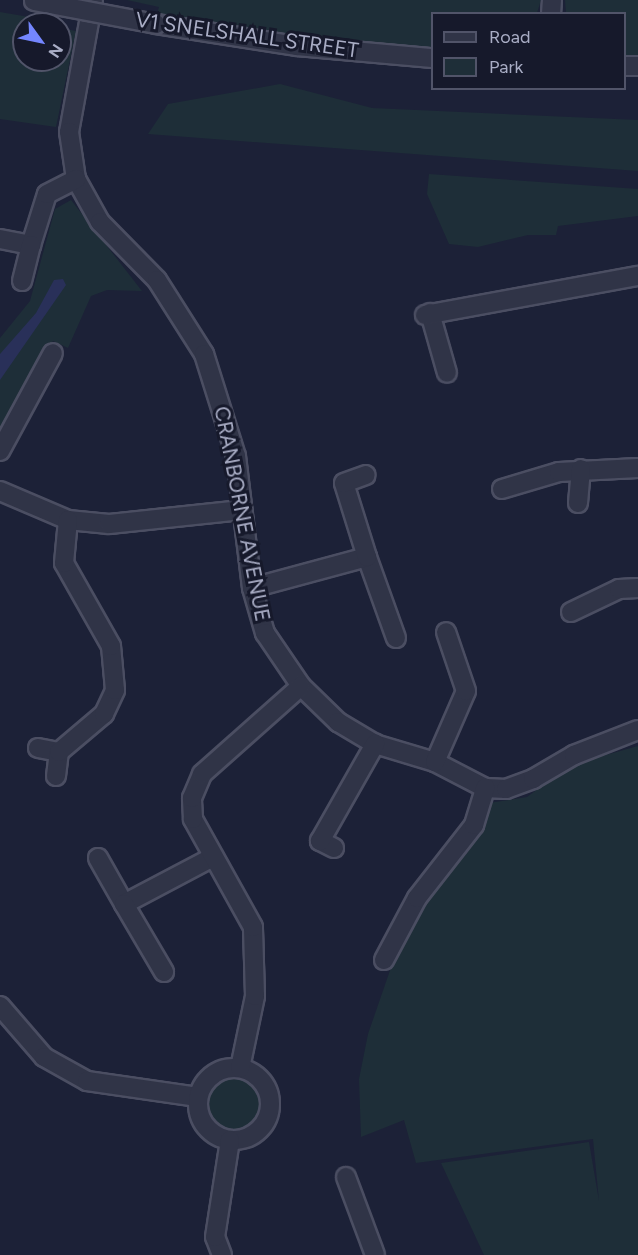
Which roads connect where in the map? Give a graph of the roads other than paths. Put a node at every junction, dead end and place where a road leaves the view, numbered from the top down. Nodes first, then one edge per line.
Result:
1 (93, 0) edge
2 (30, 1) edge
3 (431, 58) edge
4 (76, 179) junction
5 (0, 239) edge
6 (31, 245) junction
7 (638, 276) edge
8 (22, 281) dead end
9 (53, 353) dead end
10 (447, 373) dead end
11 (0, 451) edge
12 (638, 468) edge
13 (581, 470) junction
14 (366, 475) dead end
15 (501, 489) dead end
16 (0, 491) edge
17 (578, 503) dead end
18 (242, 510) junction
19 (68, 520) junction
20 (367, 557) junction
21 (252, 588) junction
22 (638, 588) edge
23 (571, 612) dead end
24 (446, 632) dead end
25 (396, 638) dead end
26 (301, 686) junction
27 (638, 730) edge
28 (375, 744) junction
29 (38, 748) dead end
30 (59, 752) junction
31 (435, 762) junction
32 (56, 776) dead end
33 (485, 788) junction
34 (334, 848) dead end
35 (213, 857) junction
36 (98, 858) dead end
37 (124, 904) junction
38 (384, 960) dead end
39 (164, 972) dead end
40 (0, 1006) edge
41 (240, 1068) junction
42 (198, 1097) junction
43 (230, 1140) junction
44 (346, 1177) dead end
45 (222, 1255) edge
46 (375, 1255) edge

1 - 4 street, CRANBORNE AVENUE
2 - 3 street, V1 SNELSHALL STREET, bridge
4 - 6 street
4 - 18 street, CRANBORNE AVENUE
5 - 6 street
6 - 8 street
7 - 10 street
9 - 11 street
12 - 13 street
13 - 15 street
13 - 17 street
14 - 20 street
16 - 19 street
18 - 19 street
18 - 21 street, CRANBORNE AVENUE
19 - 30 street
20 - 21 street
20 - 25 street
21 - 26 street, CRANBORNE AVENUE
22 - 23 street
24 - 31 street
26 - 28 street, CRANBORNE AVENUE
26 - 35 street
27 - 33 street
28 - 31 street, CRANBORNE AVENUE
28 - 34 street
29 - 30 street
30 - 32 street
31 - 33 street, CRANBORNE AVENUE
33 - 38 street
35 - 37 street
35 - 41 street
36 - 37 street
37 - 39 street
40 - 42 street
41 - 42 street
41 - 43 street
42 - 43 street
43 - 45 street
44 - 46 street

